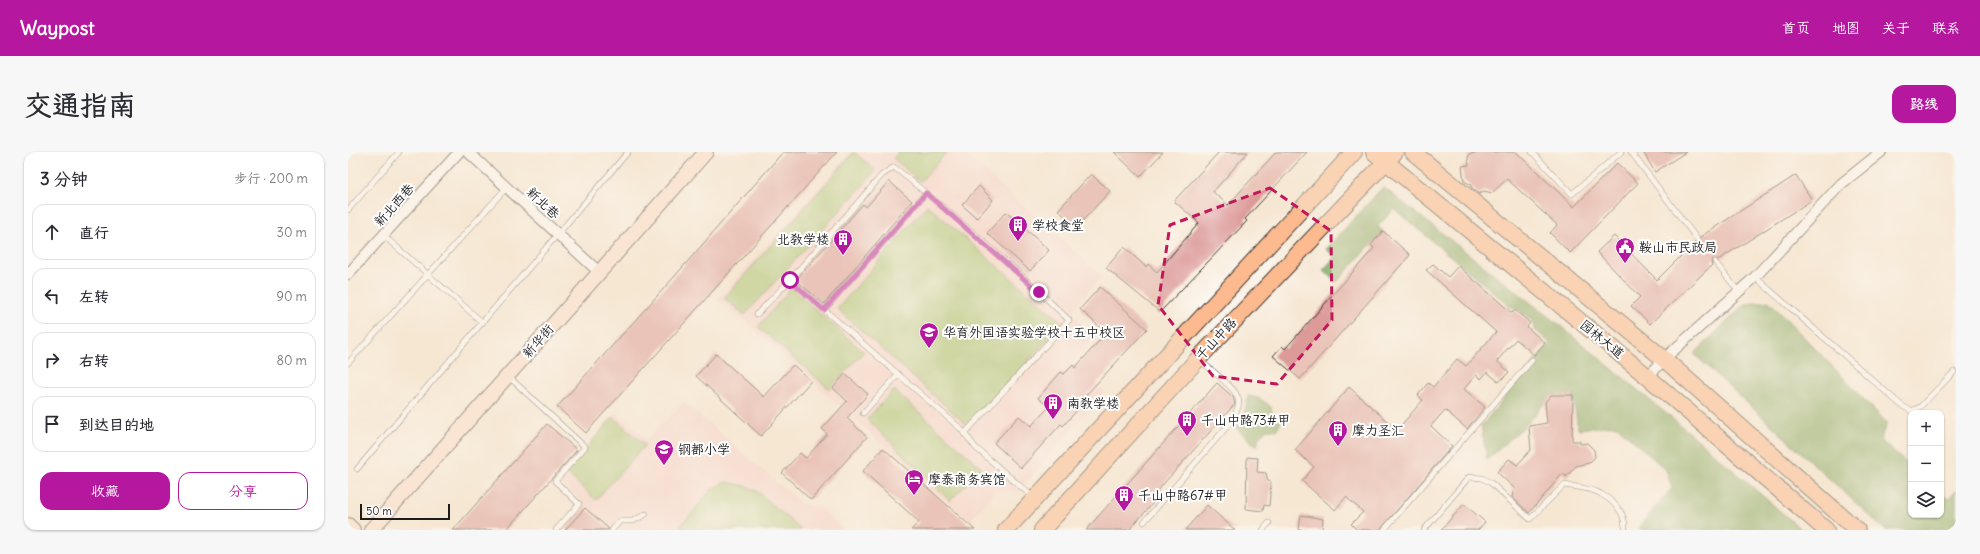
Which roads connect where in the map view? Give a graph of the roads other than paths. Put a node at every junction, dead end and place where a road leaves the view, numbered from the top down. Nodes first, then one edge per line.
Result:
1 (399, 152) edge
2 (459, 152) edge
3 (468, 152) edge
4 (628, 152) edge
5 (706, 152) edge
6 (1354, 152) edge
7 (1413, 152) edge
8 (1532, 152) edge
9 (1621, 152) edge
10 (1631, 152) edge
11 (1881, 152) edge
12 (1385, 155) edge
13 (507, 187) junction
14 (926, 193) junction
15 (348, 210) edge
16 (556, 234) junction
17 (384, 236) junction
18 (1697, 239) dead end
19 (1715, 262) dead end
20 (599, 272) junction
21 (348, 274) edge
22 (428, 275) junction
23 (1755, 277) junction
24 (790, 280) junction
25 (1739, 292) junction
26 (824, 310) junction
27 (757, 314) dead end
28 (482, 322) junction
29 (1198, 358) junction
30 (1664, 358) junction
31 (1532, 360) dead end
32 (348, 363) edge
33 (1954, 372) dead end
34 (898, 375) junction
35 (508, 376) junction
36 (1648, 377) junction
37 (863, 413) dead end
38 (964, 434) junction
39 (357, 469) dead end
40 (1034, 499) junction
41 (646, 514) dead end
42 (1144, 522) dead end
43 (1269, 523) dead end
44 (348, 525) edge
45 (1852, 526) edge
46 (353, 530) edge
47 (371, 530) edge
48 (556, 530) edge
49 (612, 530) edge
50 (1006, 530) edge
51 (1042, 530) edge
52 (1263, 530) edge
53 (1384, 530) edge
54 (1424, 530) edge
55 (1625, 530) edge
56 (1826, 530) edge

1 - 15 lane
2 - 17 street, 新北西巷
3 - 13 street, 新北巷
4 - 16 lane
5 - 20 street, 新华街
6 - 40 main road, 千山中路
7 - 30 main road, 园林大道
8 - 9 lane
10 - 18 lane
11 - 23 street
12 - 29 main road, 千山中路
12 - 36 main road, 园林大道
13 - 16 street, 新北巷
13 - 22 lane
14 - 24 lane
14 - 26 lane
14 - 38 lane
16 - 20 street, 新北巷
16 - 28 lane
17 - 21 street, 新北西巷
17 - 22 lane
19 - 25 lane
20 - 35 street, 新华街
22 - 28 lane
22 - 32 lane
23 - 25 street
23 - 33 lane
24 - 26 lane
24 - 27 lane
25 - 30 street
26 - 34 lane
28 - 39 lane
29 - 42 lane
29 - 51 main road, 千山中路
30 - 36 street
30 - 45 main road, 园林大道
31 - 53 lane
34 - 37 lane
34 - 38 lane
35 - 47 street, 新华街
35 - 48 lane
36 - 56 main road, 园林大道
38 - 40 lane
40 - 50 main road, 千山中路
41 - 49 lane
43 - 52 lane
44 - 46 street
54 - 55 lane

